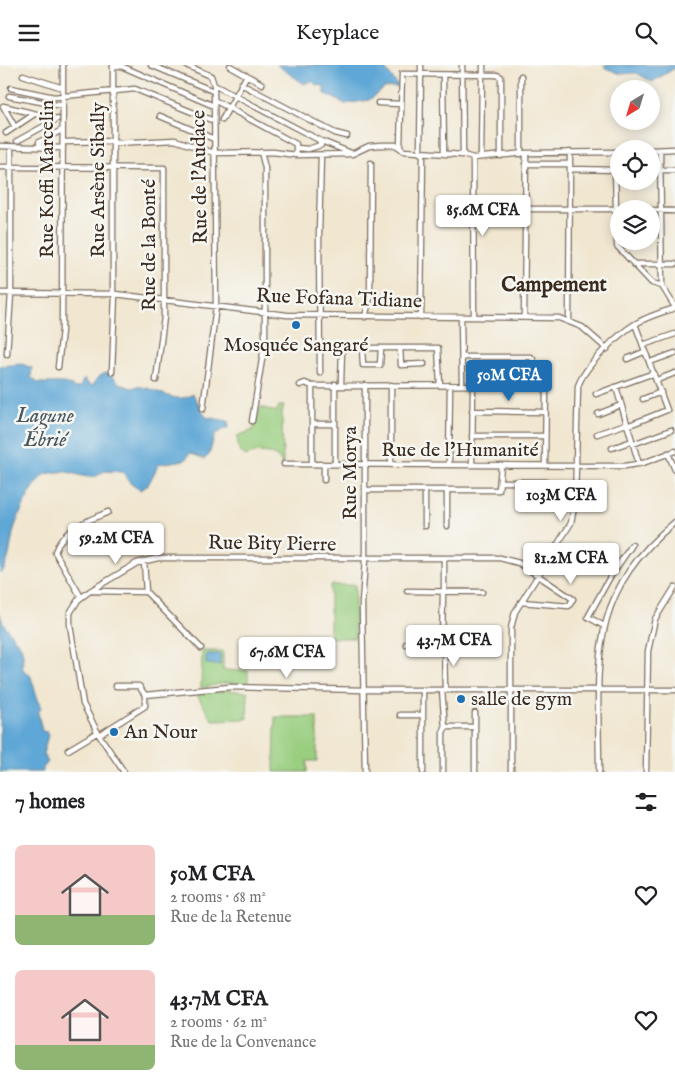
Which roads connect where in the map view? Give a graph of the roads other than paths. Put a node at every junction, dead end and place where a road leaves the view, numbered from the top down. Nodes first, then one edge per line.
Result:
1 (64, 65) edge
2 (113, 65) edge
3 (151, 65) edge
4 (186, 65) edge
5 (421, 65) edge
6 (462, 65) edge
7 (483, 65) edge
8 (230, 66) edge
9 (23, 75) dead end
10 (247, 75) junction
11 (422, 75) junction
12 (443, 75) junction
13 (463, 75) junction
14 (483, 75) junction
15 (521, 76) dead end
16 (241, 84) junction
17 (262, 84) dead end
18 (214, 85) junction
19 (11, 88) dead end
20 (63, 88) junction
21 (213, 91) junction
22 (113, 92) junction
23 (9, 96) dead end
24 (235, 96) junction
25 (62, 97) junction
26 (214, 103) junction
27 (378, 103) dead end
28 (401, 104) junction
29 (63, 106) junction
30 (228, 108) junction
31 (33, 115) junction
32 (160, 116) dead end
33 (62, 117) junction
34 (57, 119) junction
35 (222, 120) dead end
36 (214, 121) junction
37 (15, 127) junction
38 (62, 130) junction
39 (6, 133) dead end
40 (347, 136) dead end
41 (214, 139) junction
42 (319, 140) junction
43 (17, 141) dead end
44 (63, 142) junction
45 (114, 142) junction
46 (0, 146) edge
47 (11, 147) junction
48 (40, 147) junction
49 (400, 147) junction
50 (63, 148) junction
51 (297, 148) junction
52 (675, 149) edge
53 (660, 150) edge
54 (261, 152) junction
55 (610, 152) edge
56 (214, 153) junction
57 (421, 153) junction
58 (444, 153) junction
59 (523, 153) junction
60 (570, 153) junction
61 (352, 154) junction
62 (296, 155) junction
63 (321, 155) junction
64 (463, 155) junction
65 (501, 156) junction
66 (481, 157) junction
67 (473, 158) junction
68 (371, 163) dead end
69 (526, 165) junction
70 (0, 167) edge
71 (12, 167) junction
72 (62, 167) junction
73 (114, 167) junction
74 (570, 167) junction
75 (610, 170) edge
76 (660, 170) joint
77 (675, 171) edge
78 (525, 209) junction
79 (610, 209) edge
80 (570, 210) junction
81 (661, 211) junction
82 (675, 211) edge
83 (621, 250) edge
84 (634, 264) junction
85 (661, 264) junction
86 (675, 264) edge
87 (662, 286) junction
88 (0, 293) edge
89 (11, 293) junction
90 (62, 293) junction
91 (114, 294) junction
92 (164, 299) junction
93 (216, 306) junction
94 (675, 307) edge
95 (266, 314) junction
96 (320, 317) junction
97 (365, 317) junction
98 (421, 317) junction
99 (461, 317) junction
100 (474, 317) junction
101 (524, 317) junction
102 (569, 321) junction
103 (635, 324) junction
104 (675, 333) edge
105 (644, 345) junction
106 (362, 348) junction
107 (380, 349) junction
108 (400, 349) junction
109 (607, 349) junction
110 (646, 351) junction
111 (675, 353) edge
112 (7, 354) dead end
113 (462, 357) junction
114 (628, 359) dead end
115 (650, 362) junction
116 (424, 364) dead end
117 (58, 367) dead end
118 (112, 372) dead end
119 (320, 373) dead end
120 (654, 373) junction
121 (675, 373) edge
122 (156, 380) dead end
123 (657, 380) junction
124 (338, 384) junction
125 (300, 385) dead end
126 (365, 385) junction
127 (391, 385) junction
128 (440, 385) junction
129 (450, 385) junction
130 (462, 385) junction
131 (472, 385) junction
132 (533, 385) junction
133 (312, 386) junction
134 (616, 387) junction
135 (661, 392) junction
136 (596, 393) dead end
137 (644, 399) dead end
138 (621, 405) junction
139 (203, 409) dead end
140 (472, 411) junction
141 (545, 412) junction
142 (598, 414) dead end
143 (252, 421) dead end
144 (312, 424) junction
145 (335, 424) junction
146 (626, 425) junction
147 (671, 430) dead end
148 (596, 434) dead end
149 (472, 436) junction
150 (545, 436) junction
151 (632, 443) junction
152 (612, 448) dead end
153 (675, 451) edge
154 (668, 453) junction
155 (284, 464) dead end
156 (312, 464) junction
157 (324, 464) junction
158 (335, 464) junction
159 (365, 464) junction
160 (639, 464) junction
161 (391, 465) junction
162 (449, 465) junction
163 (472, 465) junction
164 (501, 465) junction
165 (545, 465) junction
166 (576, 466) junction
167 (675, 470) edge
168 (324, 479) dead end
169 (501, 482) junction
170 (546, 482) dead end
171 (365, 489) junction
172 (425, 490) junction
173 (447, 490) junction
174 (108, 512) dead end
175 (675, 522) edge
176 (425, 526) dead end
177 (447, 527) dead end
178 (632, 545) dead end
179 (444, 559) junction
180 (365, 560) junction
181 (144, 561) junction
182 (539, 575) junction
183 (675, 587) edge
184 (90, 591) junction
185 (407, 591) dead end
186 (146, 592) junction
187 (443, 592) junction
188 (482, 592) dead end
189 (81, 597) junction
190 (521, 602) junction
191 (604, 626) junction
192 (406, 644) dead end
193 (443, 644) junction
194 (480, 644) dead end
195 (200, 648) dead end
196 (116, 686) dead end
197 (511, 689) junction
198 (364, 690) junction
199 (423, 690) junction
200 (443, 690) junction
201 (599, 690) junction
202 (646, 690) junction
203 (675, 690) edge
204 (145, 695) junction
205 (474, 713) dead end
206 (400, 715) dead end
207 (423, 715) junction
208 (474, 727) junction
209 (444, 728) junction
210 (99, 733) junction
211 (68, 750) dead end
212 (124, 772) edge
213 (365, 772) edge
214 (422, 772) edge
215 (443, 772) edge
216 (474, 772) edge
217 (511, 772) edge
218 (599, 772) edge
219 (646, 772) edge

1 - 20 street, Rue Koffi Marcelin
2 - 22 street, Rue Arsène Sibally
2 - 26 street
3 - 21 street
4 - 18 street, Rue de l'Audace
5 - 11 street
6 - 13 street
7 - 14 street
8 - 10 street
9 - 20 street
10 - 16 street
10 - 17 street
11 - 12 street
11 - 28 street
11 - 57 street
12 - 13 street
12 - 58 street
13 - 14 street
13 - 64 street
14 - 65 street
14 - 66 street
15 - 59 street
16 - 24 street
16 - 40 street
18 - 21 street, Rue de l'Audace
18 - 24 street
19 - 25 street
20 - 25 street, Rue Koffi Marcelin
21 - 26 street, Rue de l'Audace
22 - 25 street
22 - 36 street
22 - 45 street, Rue Arsène Sibally
23 - 29 street
24 - 30 street
24 - 42 street
25 - 29 street, Rue Koffi Marcelin
26 - 30 street
26 - 36 street, Rue de l'Audace
27 - 28 street
28 - 49 street
29 - 33 street, Rue Koffi Marcelin
30 - 35 street
30 - 51 street
31 - 34 street
31 - 37 street
31 - 37 street
32 - 41 street
33 - 34 street
33 - 38 street, Rue Koffi Marcelin
34 - 43 street
36 - 41 street, Rue de l'Audace
37 - 39 street
38 - 44 street, Rue Koffi Marcelin
38 - 48 street
41 - 56 street, Rue de l'Audace
42 - 51 street
42 - 61 street
44 - 45 street
44 - 50 street, Rue Koffi Marcelin
45 - 56 street
45 - 73 street, Rue Arsène Sibally
46 - 47 street
47 - 48 street
47 - 71 street
48 - 50 street
49 - 57 street
49 - 61 street
50 - 72 street, Rue Koffi Marcelin
51 - 62 street
52 - 53 street
54 - 56 street
54 - 62 street
54 - 95 street
55 - 60 street
56 - 93 street, Rue de l'Audace
57 - 58 street
57 - 98 street
58 - 64 street
59 - 60 street
59 - 65 street
59 - 69 street
60 - 74 street
61 - 63 street
62 - 63 street
63 - 96 street
64 - 67 street
65 - 66 street
66 - 67 street
67 - 100 street
68 - 97 street
69 - 74 street
69 - 78 street
70 - 71 street
71 - 72 street
71 - 89 street
72 - 73 street
72 - 90 street, Rue Koffi Marcelin
73 - 91 street, Rue Arsène Sibally
73 - 92 street, Rue de la Bonté
74 - 75 street
74 - 80 street
76 - 77 street
76 - 81 street
78 - 80 street
78 - 101 street
79 - 80 street
80 - 102 street
81 - 82 street
81 - 85 street
83 - 84 street
84 - 85 street
84 - 87 street
85 - 86 street
85 - 87 street
87 - 94 street
88 - 89 street, Rue Fofana Tidiane
89 - 90 street, Rue Fofana Tidiane
89 - 112 street
90 - 91 street, Rue Fofana Tidiane
90 - 117 street, Rue Koffi Marcelin
91 - 92 street, Rue Fofana Tidiane
91 - 118 street, Rue Arsène Sibally
92 - 93 street, Rue Fofana Tidiane
92 - 122 street, Rue de la Bonté
93 - 95 street, Rue Fofana Tidiane
93 - 139 street, Rue de l'Audace
94 - 103 street
95 - 96 street, Rue Fofana Tidiane
95 - 143 street
96 - 97 street, Rue Fofana Tidiane
96 - 119 street
97 - 98 street, Rue Fofana Tidiane
98 - 99 street, Rue Fofana Tidiane
99 - 100 street, Rue Fofana Tidiane
99 - 113 street
100 - 101 street, Rue Fofana Tidiane
101 - 102 street, Rue Fofana Tidiane
102 - 109 street, Rue Fofana Tidiane
103 - 105 street
103 - 109 street
104 - 105 street
105 - 110 street
106 - 107 street
106 - 107 street
106 - 124 street
107 - 108 street
108 - 116 street
108 - 128 street
109 - 166 street
110 - 114 street
110 - 115 street
111 - 115 street
113 - 130 street
113 - 132 street
115 - 120 street
120 - 123 street
120 - 134 street
121 - 123 street
123 - 135 street
124 - 126 street
124 - 133 street
124 - 145 street
125 - 133 street
126 - 127 street
126 - 159 street, Rue Morya
127 - 128 street
127 - 161 street
128 - 129 street
129 - 130 street
129 - 162 street
130 - 131 street
131 - 132 street
131 - 140 street
132 - 141 street
133 - 144 street
134 - 136 street
134 - 138 street
135 - 137 street
135 - 146 street
138 - 142 street
138 - 146 street
140 - 141 street
140 - 149 street
141 - 150 street
144 - 145 street
144 - 156 street
145 - 158 street
146 - 148 street
146 - 151 street
147 - 151 street
149 - 150 street
149 - 163 street
150 - 165 street
151 - 152 street
151 - 160 street
153 - 154 street, Rue de l'Humanité
154 - 160 street, Rue de l'Humanité
154 - 167 street
155 - 156 street, Rue de l'Humanité
156 - 157 street, Rue de l'Humanité
157 - 158 street, Rue de l'Humanité
157 - 168 street
158 - 159 street, Rue de l'Humanité
159 - 161 street, Rue de l'Humanité
159 - 171 street, Rue Morya
160 - 166 street, Rue de l'Humanité
161 - 162 street, Rue de l'Humanité
162 - 163 street, Rue de l'Humanité
163 - 164 street, Rue de l'Humanité
164 - 165 street, Rue de l'Humanité
164 - 169 street
165 - 166 street, Rue de l'Humanité
166 - 182 street
169 - 170 street
169 - 173 street
171 - 172 street
171 - 180 street, Rue Morya
172 - 173 street
172 - 176 street
173 - 177 street
174 - 189 street
175 - 191 street
178 - 191 street
179 - 180 street, Rue Bity Pierre
179 - 182 street, Rue Bity Pierre
179 - 187 street
180 - 181 street, Rue Bity Pierre
180 - 198 street, Rue Morya
181 - 184 street, Rue Bity Pierre
181 - 186 street
182 - 190 street
182 - 190 street, Rue Bity Pierre
183 - 202 street
184 - 186 street
184 - 189 street, Rue Bity Pierre
185 - 187 street
186 - 195 street
187 - 188 street
187 - 193 street
189 - 210 street, Rue Bity Pierre
190 - 197 street
191 - 201 street
192 - 193 street
193 - 194 street
193 - 200 street
196 - 204 street
197 - 200 street
197 - 201 street
197 - 217 street
198 - 199 street
198 - 204 street
198 - 213 street, Rue Morya
199 - 200 street
199 - 207 street
200 - 209 street
201 - 202 street
201 - 218 street
202 - 203 street
202 - 219 street
204 - 210 street
205 - 208 street
206 - 207 street
207 - 214 street
208 - 209 street
208 - 216 street
209 - 215 street
210 - 211 street
210 - 212 street, Rue Bity Pierre

